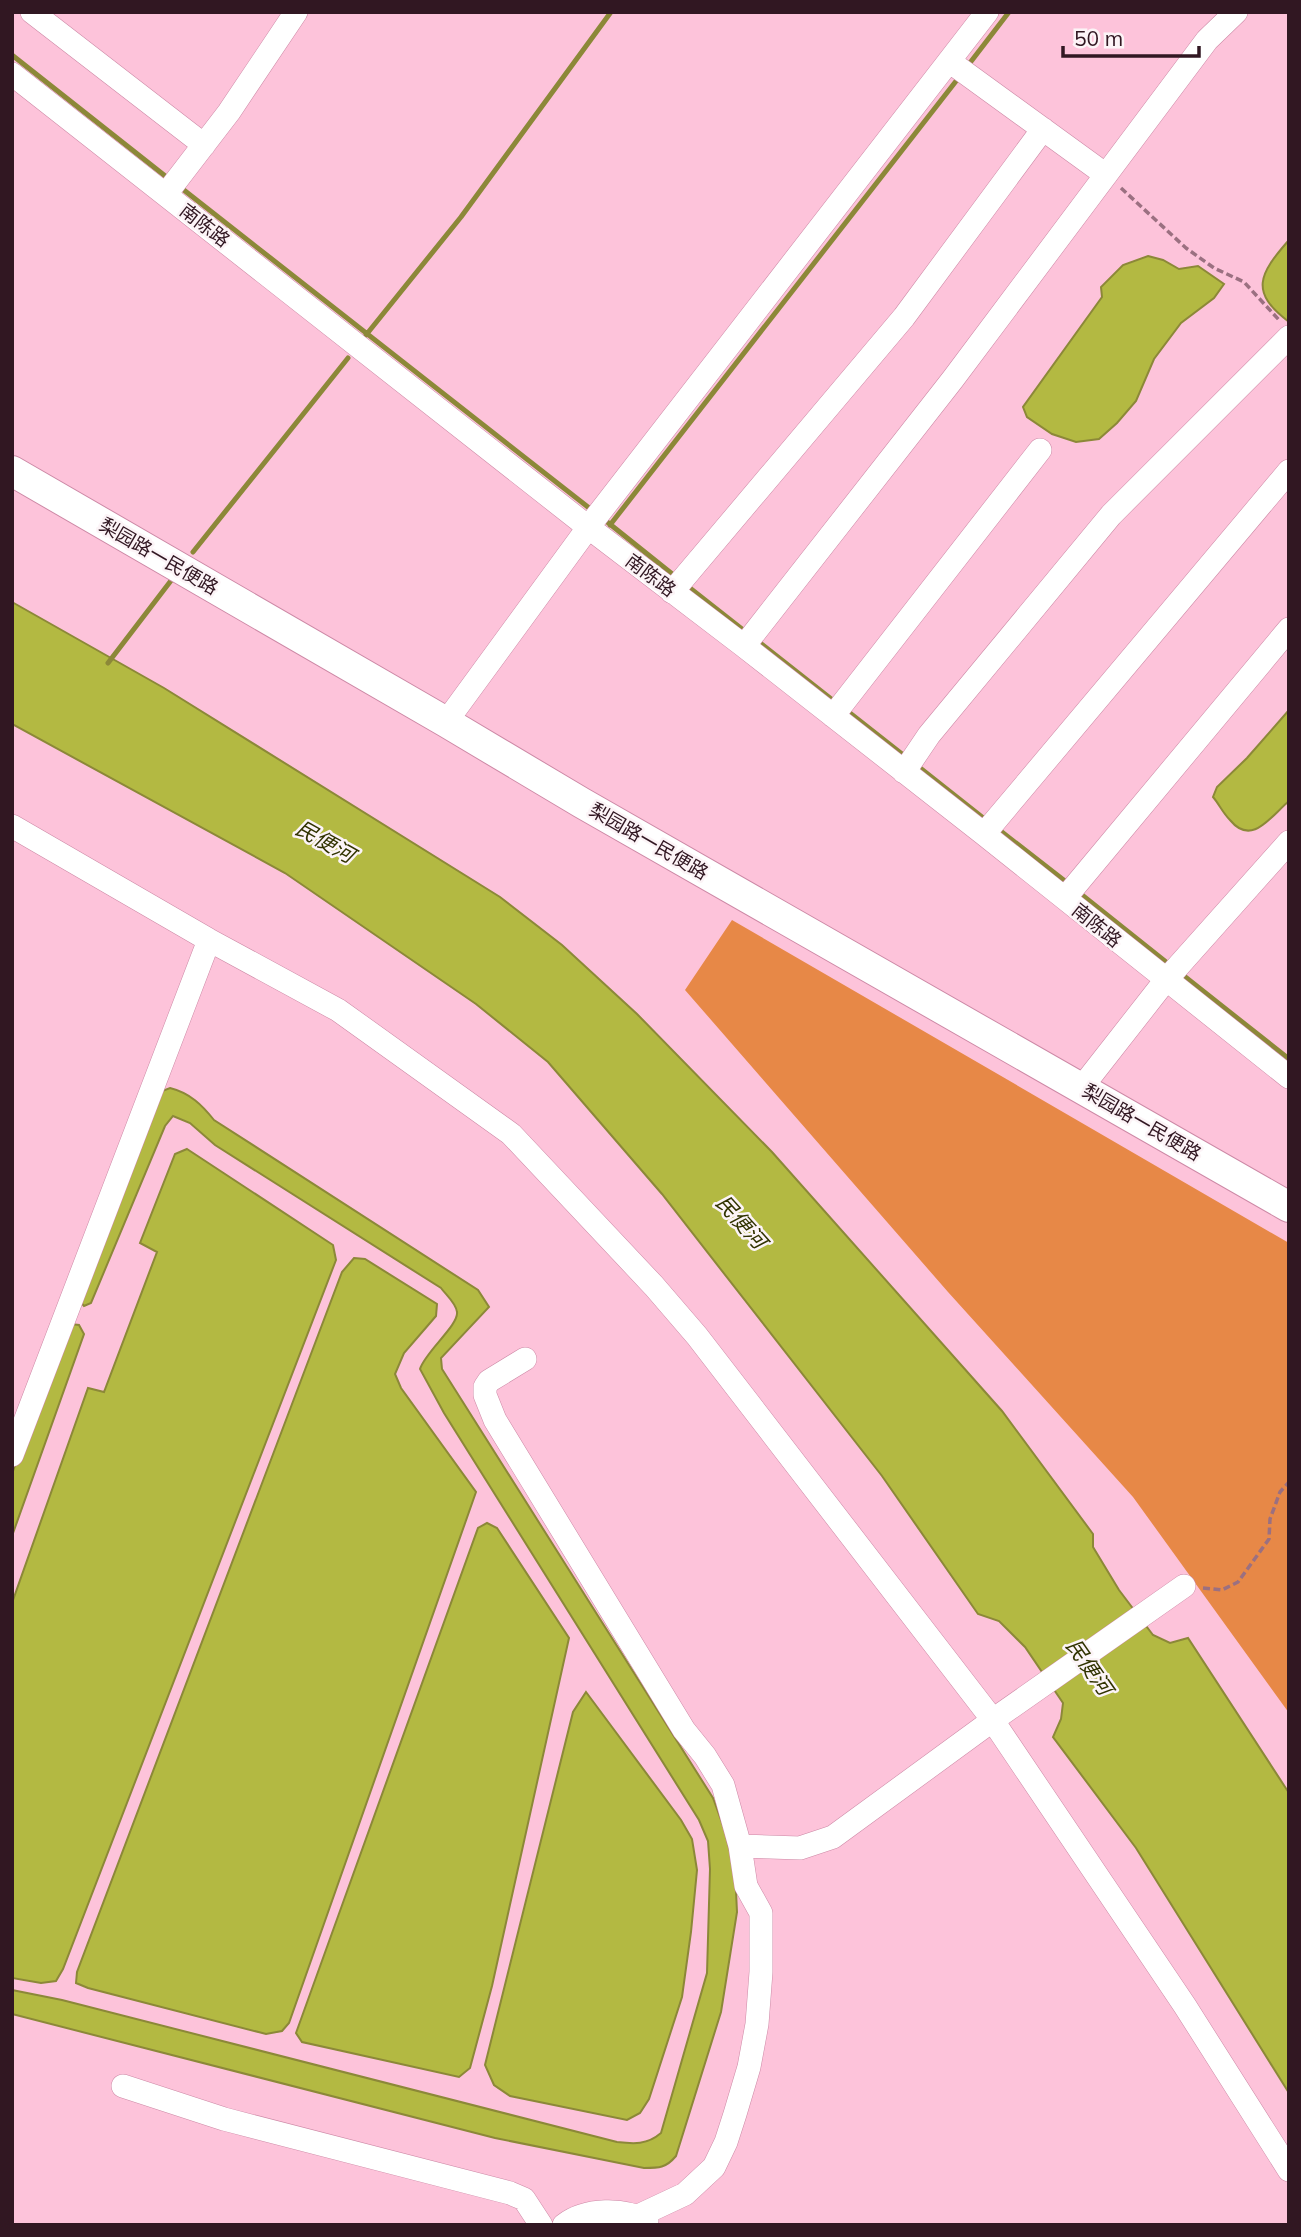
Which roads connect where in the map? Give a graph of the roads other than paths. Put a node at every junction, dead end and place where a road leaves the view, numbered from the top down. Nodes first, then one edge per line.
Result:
1 (32, 12) edge
2 (296, 12) edge
3 (987, 12) edge
4 (1236, 12) edge
5 (958, 68) junction
6 (12, 74) edge
7 (1043, 129) junction
8 (204, 145) junction
9 (1106, 175) junction
10 (172, 187) junction
11 (1284, 329) edge
12 (1040, 450) dead end
13 (12, 471) edge
14 (1289, 471) edge
15 (595, 519) junction
16 (678, 585) junction
17 (1286, 636) edge
18 (749, 639) junction
19 (838, 709) junction
20 (446, 722) junction
21 (909, 765) junction
22 (12, 826) edge
23 (989, 828) junction
24 (1289, 842) edge
25 (1070, 892) junction
26 (209, 940) junction
27 (1172, 973) junction
28 (1289, 1077) edge
29 (1082, 1087) junction
30 (1289, 1207) edge
31 (524, 1359) dead end
32 (12, 1455) edge
33 (1184, 1586) road end
34 (993, 1720) junction
35 (740, 1846) junction
36 (123, 2086) dead end
37 (1289, 2170) edge
38 (644, 2221) edge
39 (541, 2225) edge
40 (564, 2225) edge

1 - 8 street
2 - 8 street
3 - 5 street
4 - 9 street
5 - 7 street
5 - 15 street
6 - 10 street, 南陈路
7 - 9 street
7 - 16 street
8 - 10 street
9 - 18 street
10 - 15 street, 南陈路
11 - 21 street
12 - 19 street
13 - 20 main road, 梨园路一民便路
14 - 23 street
15 - 16 street, 南陈路
15 - 20 street
16 - 18 street, 南陈路
17 - 25 street
18 - 19 street, 南陈路
19 - 21 street, 南陈路
20 - 29 main road, 梨园路一民便路
21 - 23 street, 南陈路
22 - 26 street
23 - 25 street, 南陈路
24 - 27 street
25 - 27 street, 南陈路
26 - 32 street
26 - 34 street
27 - 28 street, 南陈路
27 - 29 street
29 - 30 main road, 梨园路一民便路
31 - 35 street
33 - 34 street
34 - 35 street
34 - 37 street
35 - 38 street
36 - 39 street
38 - 40 street

